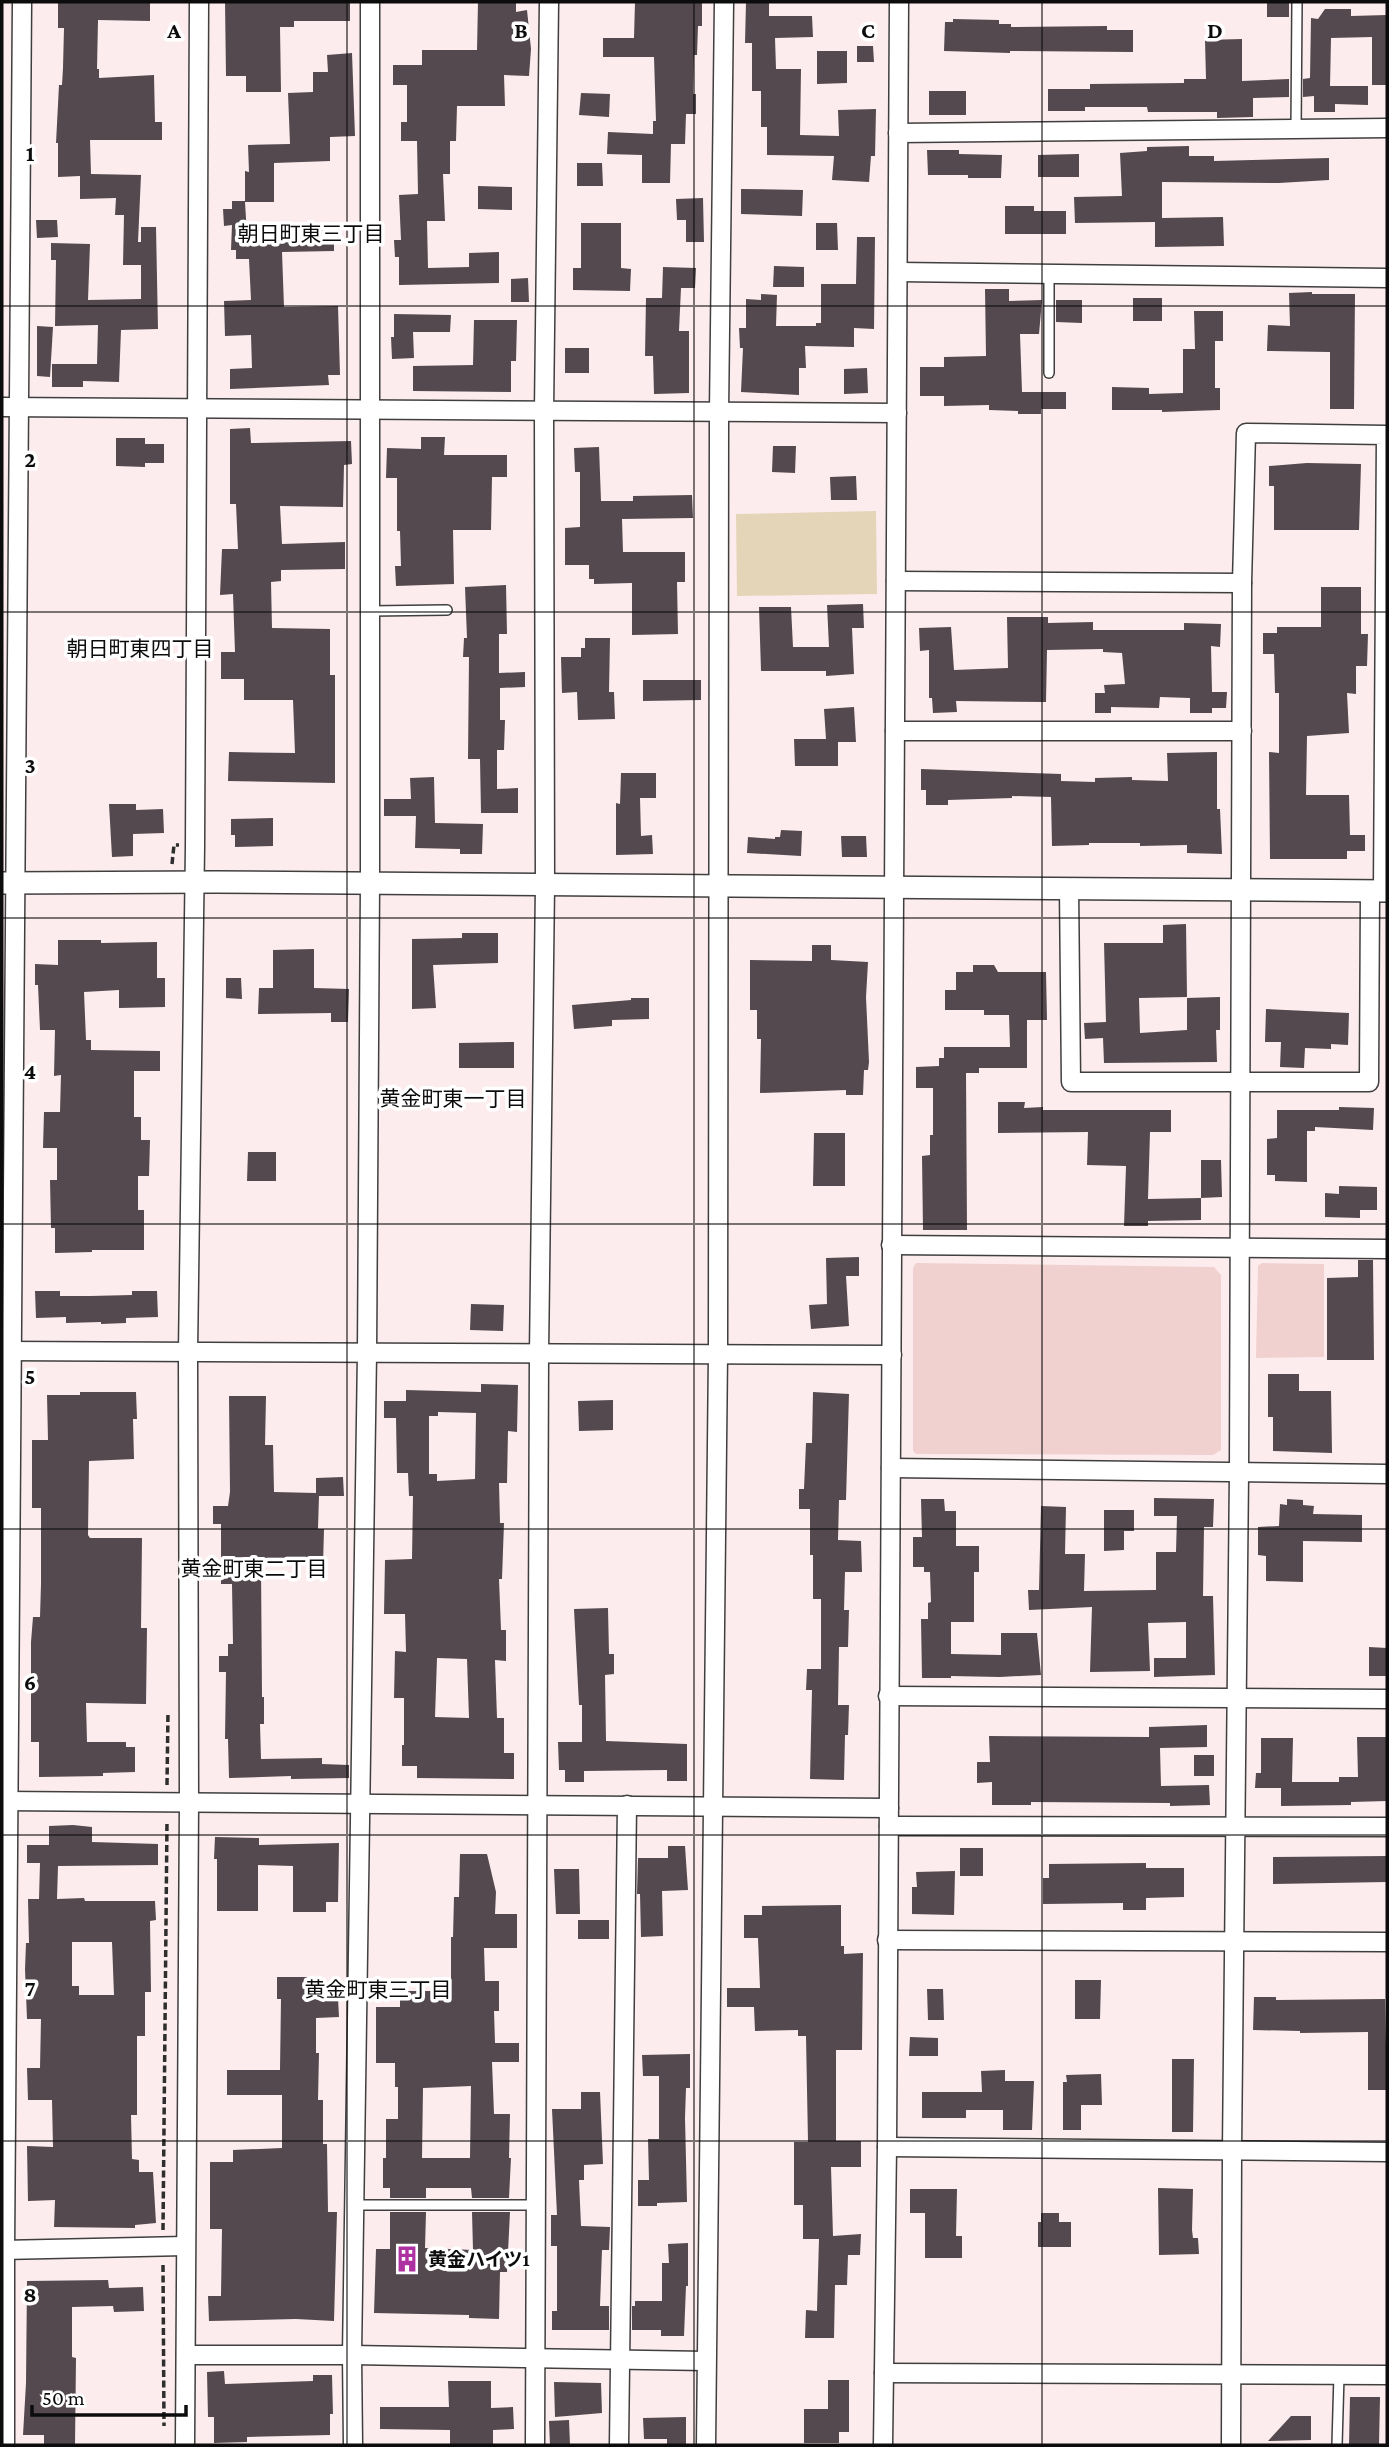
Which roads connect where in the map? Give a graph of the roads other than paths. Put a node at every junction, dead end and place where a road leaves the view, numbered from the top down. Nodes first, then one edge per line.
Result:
1 (22, 2) edge
2 (200, 2) edge
3 (370, 2) edge
4 (549, 2) edge
5 (724, 2) edge
6 (899, 2) edge
7 (1297, 2) edge
8 (1387, 128) edge
9 (1296, 129) junction
10 (898, 133) junction
11 (898, 272) junction
12 (1049, 274) junction
13 (1387, 278) edge
14 (1049, 373) dead end
15 (11, 407) edge
16 (197, 408) junction
17 (370, 410) junction
18 (544, 411) junction
19 (719, 412) junction
20 (897, 413) junction
21 (896, 581) junction
22 (1242, 583) junction
23 (447, 610) dead end
24 (370, 611) junction
25 (895, 731) junction
26 (1242, 731) junction
27 (194, 882) junction
28 (9, 883) edge
29 (370, 883) junction
30 (545, 884) junction
31 (719, 886) junction
32 (894, 887) junction
33 (1069, 888) junction
34 (1242, 890) junction
35 (1380, 891) edge
36 (1241, 1081) junction
37 (8, 1138) edge
38 (891, 1245) junction
39 (1240, 1247) junction
40 (1387, 1249) edge
41 (8, 1351) edge
42 (188, 1352) junction
43 (367, 1353) junction
44 (539, 1354) junction
45 (718, 1354) junction
46 (892, 1355) junction
47 (891, 1468) junction
48 (1239, 1473) junction
49 (1387, 1474) edge
50 (888, 1696) junction
51 (1238, 1699) junction
52 (1387, 1699) edge
53 (6, 1801) edge
54 (189, 1803) junction
55 (360, 1805) junction
56 (538, 1805) junction
57 (626, 1805) junction
58 (713, 1806) junction
59 (889, 1817) junction
60 (1236, 1826) junction
61 (1387, 1827) edge
62 (887, 1940) junction
63 (1234, 1940) junction
64 (1387, 1942) edge
65 (887, 2147) junction
66 (1232, 2151) junction
67 (1387, 2152) edge
68 (354, 2205) junction
69 (536, 2205) junction
70 (186, 2246) junction
71 (3, 2250) edge
72 (186, 2355) junction
73 (352, 2355) junction
74 (535, 2357) junction
75 (620, 2359) junction
76 (706, 2361) junction
77 (884, 2373) junction
78 (1232, 2375) junction
79 (1339, 2375) junction
80 (1387, 2375) edge
81 (5, 2445) edge
82 (185, 2445) edge
83 (353, 2445) edge
84 (535, 2445) edge
85 (619, 2445) edge
86 (706, 2445) edge
87 (883, 2445) edge
88 (1231, 2445) edge
89 (1337, 2445) edge

1 - 15 street
2 - 16 street
3 - 17 street
4 - 18 street
5 - 19 street
6 - 10 street
7 - 9 lane
8 - 9 street
9 - 10 street
10 - 11 street
11 - 12 street
11 - 20 street
12 - 13 street
12 - 14 lane
15 - 16 street
15 - 28 street
16 - 17 street
16 - 27 street
17 - 18 street
17 - 24 street
18 - 19 street
18 - 30 street
19 - 20 street
19 - 31 street
20 - 21 street
21 - 22 street
21 - 25 street
22 - 26 street
22 - 35 street
23 - 24 lane
24 - 29 street
25 - 26 street
25 - 32 street
26 - 34 street
27 - 28 street
27 - 29 street
27 - 42 street
28 - 37 street
29 - 30 street
29 - 43 street
30 - 31 street
30 - 44 street
31 - 32 street
31 - 45 street
32 - 33 street
32 - 38 street
33 - 34 street
33 - 36 street
34 - 35 street
34 - 36 street
35 - 36 street
36 - 39 street
37 - 41 street
38 - 39 street
38 - 46 street
39 - 40 street
39 - 48 street
41 - 42 street
41 - 53 street
42 - 43 street
42 - 54 street
43 - 44 street
43 - 55 street
44 - 45 street
44 - 56 street
45 - 46 street
45 - 58 street
46 - 47 street
47 - 48 street
47 - 50 street
48 - 49 street
48 - 51 street
50 - 51 street
50 - 59 street
51 - 52 street
51 - 60 street
53 - 54 street
53 - 71 street
54 - 55 street
54 - 70 street
55 - 56 street
55 - 68 street
56 - 57 street
56 - 69 street
57 - 58 street
57 - 75 street
58 - 59 street
58 - 76 street
59 - 60 street
59 - 62 street
60 - 61 street
60 - 63 street
62 - 63 street
62 - 65 street
63 - 64 street
63 - 66 street
65 - 66 street
65 - 77 street
66 - 67 street
66 - 78 street
68 - 69 lane
68 - 73 street
69 - 74 street
70 - 71 street
70 - 72 street
71 - 81 street
72 - 73 street
72 - 82 street
73 - 74 street
73 - 83 street
74 - 75 street
74 - 84 street
75 - 76 street
75 - 85 street
76 - 86 street
77 - 78 street
77 - 87 street
78 - 79 street
78 - 88 street
79 - 80 street
79 - 89 lane

